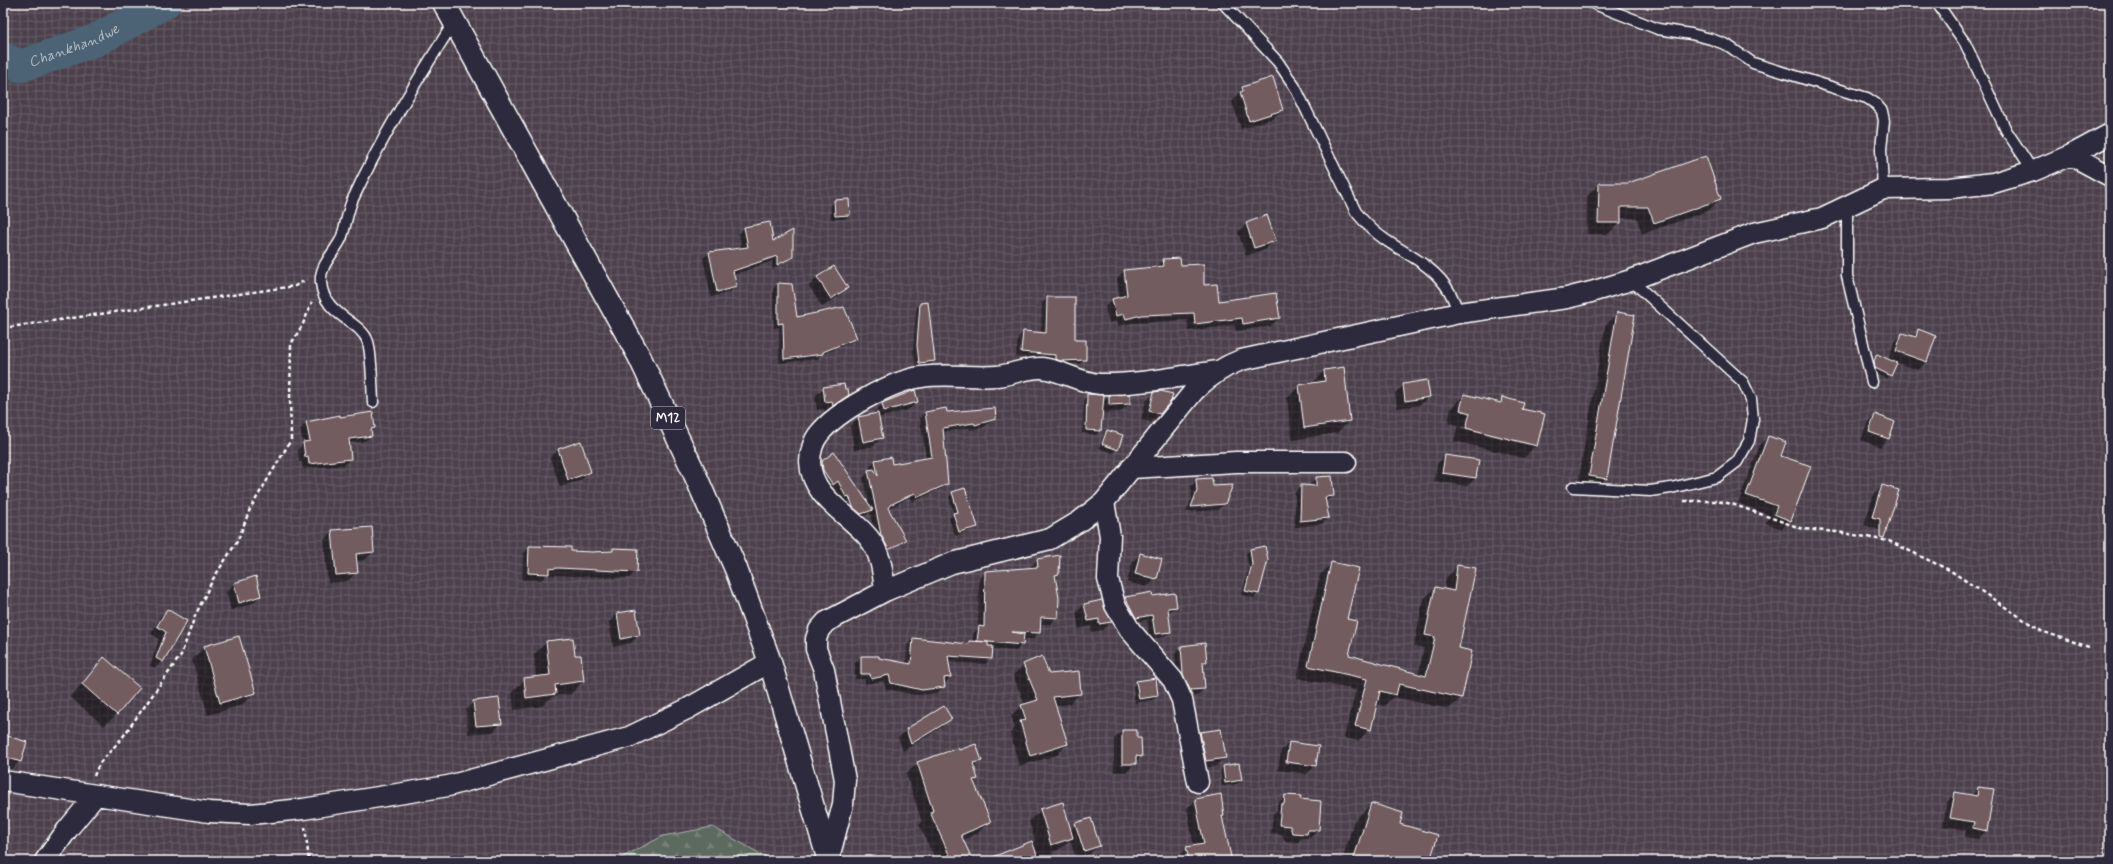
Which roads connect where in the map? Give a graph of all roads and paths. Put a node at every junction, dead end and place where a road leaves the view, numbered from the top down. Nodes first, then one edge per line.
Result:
1 (444, 3) edge
2 (1223, 3) edge
3 (1592, 3) edge
4 (1937, 3) edge
5 (454, 22) junction
6 (2110, 134) edge
7 (2071, 155) junction
8 (2033, 171) junction
9 (2110, 176) edge
10 (1882, 189) junction
11 (1847, 206) junction
12 (327, 262) junction
13 (1631, 280) junction
14 (320, 282) junction
15 (1459, 314) junction
16 (3, 328) edge
17 (1218, 371) junction
18 (1872, 382) dead end
19 (374, 402) dead end
20 (1346, 462) dead end
21 (1131, 468) junction
22 (1573, 487) dead end
23 (1650, 491) junction
24 (1104, 502) junction
25 (885, 591) junction
26 (2089, 647) dead end
27 (770, 662) junction
28 (3, 781) edge
29 (1198, 782) dead end
30 (91, 795) junction
31 (303, 809) junction
32 (829, 860) edge
33 (45, 861) edge
34 (310, 861) edge

1 - 5 highway, M12
2 - 15 lane
3 - 10 lane
4 - 8 lane
5 - 12 lane
5 - 27 highway, M12
6 - 7 street
7 - 8 street
7 - 9 street
8 - 10 street
10 - 11 street
11 - 13 street
11 - 18 lane
12 - 14 lane
12 - 16 path
13 - 15 street
13 - 23 lane
14 - 19 lane
14 - 30 path
15 - 17 street
17 - 21 street
17 - 25 street
20 - 21 street
21 - 24 street
22 - 23 lane
23 - 26 path
24 - 25 street
24 - 29 street
25 - 32 street
27 - 31 street
27 - 32 highway, M12
28 - 30 street
30 - 31 street
30 - 33 street
31 - 34 path

